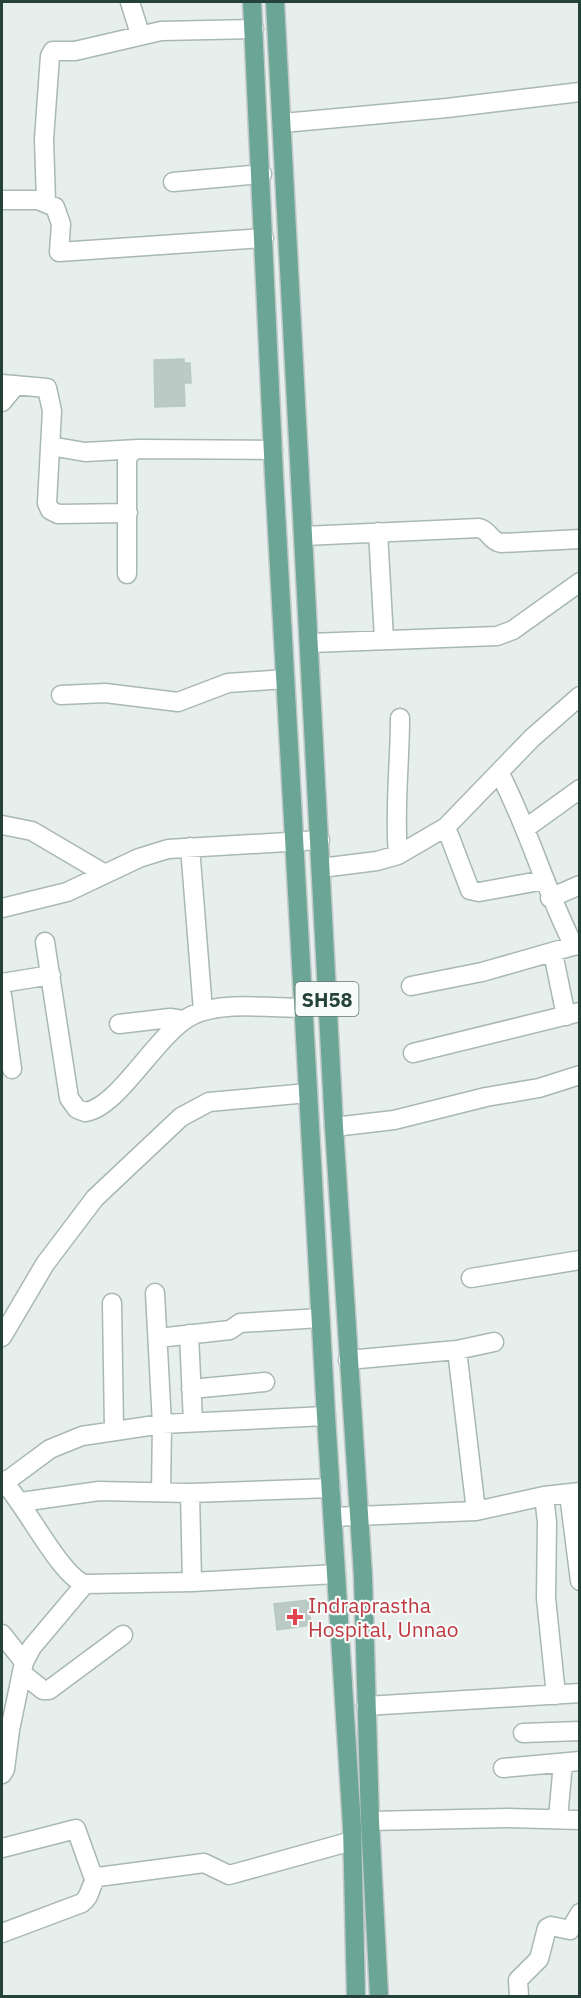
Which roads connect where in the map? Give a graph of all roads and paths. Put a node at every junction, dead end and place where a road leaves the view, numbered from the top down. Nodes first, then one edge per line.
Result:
1 (130, 2) edge
2 (252, 2) edge
3 (275, 2) edge
4 (254, 28) junction
5 (140, 34) junction
6 (579, 92) edge
7 (283, 123) junction
8 (262, 174) junction
9 (173, 182) dead end
10 (2, 200) edge
11 (46, 202) junction
12 (264, 238) junction
13 (292, 296) junction
14 (267, 297) junction
15 (9, 385) edge
16 (2, 402) edge
17 (50, 447) junction
18 (135, 450) junction
19 (273, 450) junction
20 (128, 513) junction
21 (378, 532) junction
22 (304, 536) junction
23 (579, 539) edge
24 (127, 574) dead end
25 (579, 582) edge
26 (384, 639) junction
27 (310, 643) junction
28 (285, 679) junction
29 (61, 695) dead end
30 (579, 696) edge
31 (400, 718) dead end
32 (499, 772) junction
33 (579, 789) edge
34 (2, 825) edge
35 (446, 827) junction
36 (526, 828) junction
37 (320, 840) junction
38 (294, 841) junction
39 (190, 847) junction
40 (398, 855) junction
41 (321, 868) junction
42 (105, 874) junction
43 (545, 880) junction
44 (579, 885) edge
45 (550, 898) junction
46 (2, 908) edge
47 (45, 942) dead end
48 (577, 945) edge
49 (553, 953) junction
50 (51, 975) junction
51 (2, 983) edge
52 (411, 986) dead end
53 (2, 995) edge
54 (304, 1008) junction
55 (203, 1011) junction
56 (573, 1014) edge
57 (183, 1020) junction
58 (119, 1024) dead end
59 (413, 1053) dead end
60 (12, 1069) dead end
61 (579, 1074) edge
62 (308, 1093) junction
63 (334, 1127) junction
64 (579, 1260) edge
65 (471, 1278) dead end
66 (155, 1293) dead end
67 (112, 1303) dead end
68 (320, 1318) junction
69 (189, 1334) junction
70 (2, 1337) edge
71 (158, 1338) junction
72 (494, 1342) dead end
73 (457, 1350) junction
74 (348, 1360) junction
75 (265, 1382) dead end
76 (191, 1389) junction
77 (326, 1416) junction
78 (193, 1422) junction
79 (162, 1424) junction
80 (114, 1429) junction
81 (3, 1481) edge
82 (331, 1488) junction
83 (161, 1492) junction
84 (190, 1493) junction
85 (574, 1493) edge
86 (544, 1496) junction
87 (21, 1502) junction
88 (476, 1511) junction
89 (358, 1516) junction
90 (333, 1517) junction
91 (336, 1574) junction
92 (579, 1581) edge
93 (192, 1582) junction
94 (85, 1584) junction
95 (2, 1634) edge
96 (123, 1635) dead end
97 (24, 1668) junction
98 (579, 1693) edge
99 (556, 1695) junction
100 (366, 1706) junction
101 (6, 1729) edge
102 (579, 1731) edge
103 (523, 1733) dead end
104 (571, 1762) edge
105 (503, 1768) dead end
106 (2, 1774) edge
107 (558, 1818) junction
108 (579, 1820) edge
109 (370, 1821) junction
110 (352, 1841) junction
111 (2, 1848) edge
112 (94, 1879) junction
113 (579, 1913) edge
114 (2, 1933) edge
115 (379, 1978) junction
116 (356, 1988) edge
117 (379, 1996) edge
118 (519, 1996) edge

1 - 5 street
2 - 4 main road, SH58
3 - 7 main road, SH58
4 - 5 street
4 - 8 main road, SH58
5 - 11 street
6 - 7 street
7 - 13 main road, SH58
8 - 9 street
8 - 12 main road, SH58
10 - 11 street
11 - 12 street
12 - 14 main road, SH58
13 - 14 main road
13 - 22 main road, SH58
14 - 19 main road, SH58
15 - 16 street
15 - 17 street
17 - 18 street
17 - 20 street
18 - 19 street
18 - 20 street
19 - 28 main road, SH58
20 - 24 street
21 - 22 street
21 - 23 street
21 - 26 street
22 - 27 main road, SH58
25 - 26 street
26 - 27 street
27 - 37 main road, SH58
28 - 29 street
28 - 38 main road, SH58
30 - 32 street
31 - 40 street
32 - 35 street
32 - 36 street
33 - 36 street
34 - 42 street
35 - 40 street
35 - 43 street
36 - 43 street
37 - 38 street
37 - 41 main road, SH58
38 - 39 street
38 - 54 main road, SH58
39 - 42 street
39 - 55 street
40 - 41 street
41 - 63 main road, SH58
42 - 46 street
43 - 45 street
44 - 45 street
45 - 48 street
47 - 50 street
48 - 49 street
49 - 52 street
49 - 56 street
50 - 51 street
50 - 57 street
53 - 60 street
54 - 55 street
54 - 62 main road, SH58
55 - 57 street
56 - 59 street
57 - 58 street
61 - 63 street
62 - 68 main road, SH58
62 - 70 street
63 - 74 main road, SH58
64 - 65 street
66 - 71 street
67 - 80 street
68 - 69 street
68 - 77 main road, SH58
69 - 71 street
69 - 76 street
71 - 79 street
72 - 73 street
73 - 74 street
73 - 88 street
74 - 89 main road, SH58
75 - 76 street
76 - 78 street
77 - 78 street
77 - 82 main road, SH58
78 - 79 street
79 - 80 street
79 - 83 street
80 - 81 street
81 - 87 street
82 - 84 street
82 - 90 main road, SH58
83 - 84 street
83 - 87 street
84 - 93 street
85 - 86 street
85 - 92 street
86 - 88 street
86 - 99 street
87 - 94 street
88 - 89 street
89 - 90 street
89 - 100 main road, SH58
90 - 91 main road, SH58
91 - 93 street
91 - 110 main road, SH58
93 - 94 street
94 - 97 street
95 - 97 street
96 - 97 street
97 - 101 street
98 - 99 street
99 - 100 street
100 - 109 main road, SH58
101 - 106 street
102 - 103 street
104 - 105 street
104 - 107 street
107 - 108 street
107 - 109 street
109 - 115 main road, SH58
110 - 112 street
110 - 116 main road, SH58
111 - 112 street
112 - 114 street
113 - 118 street
115 - 116 main road
115 - 117 main road, SH58

